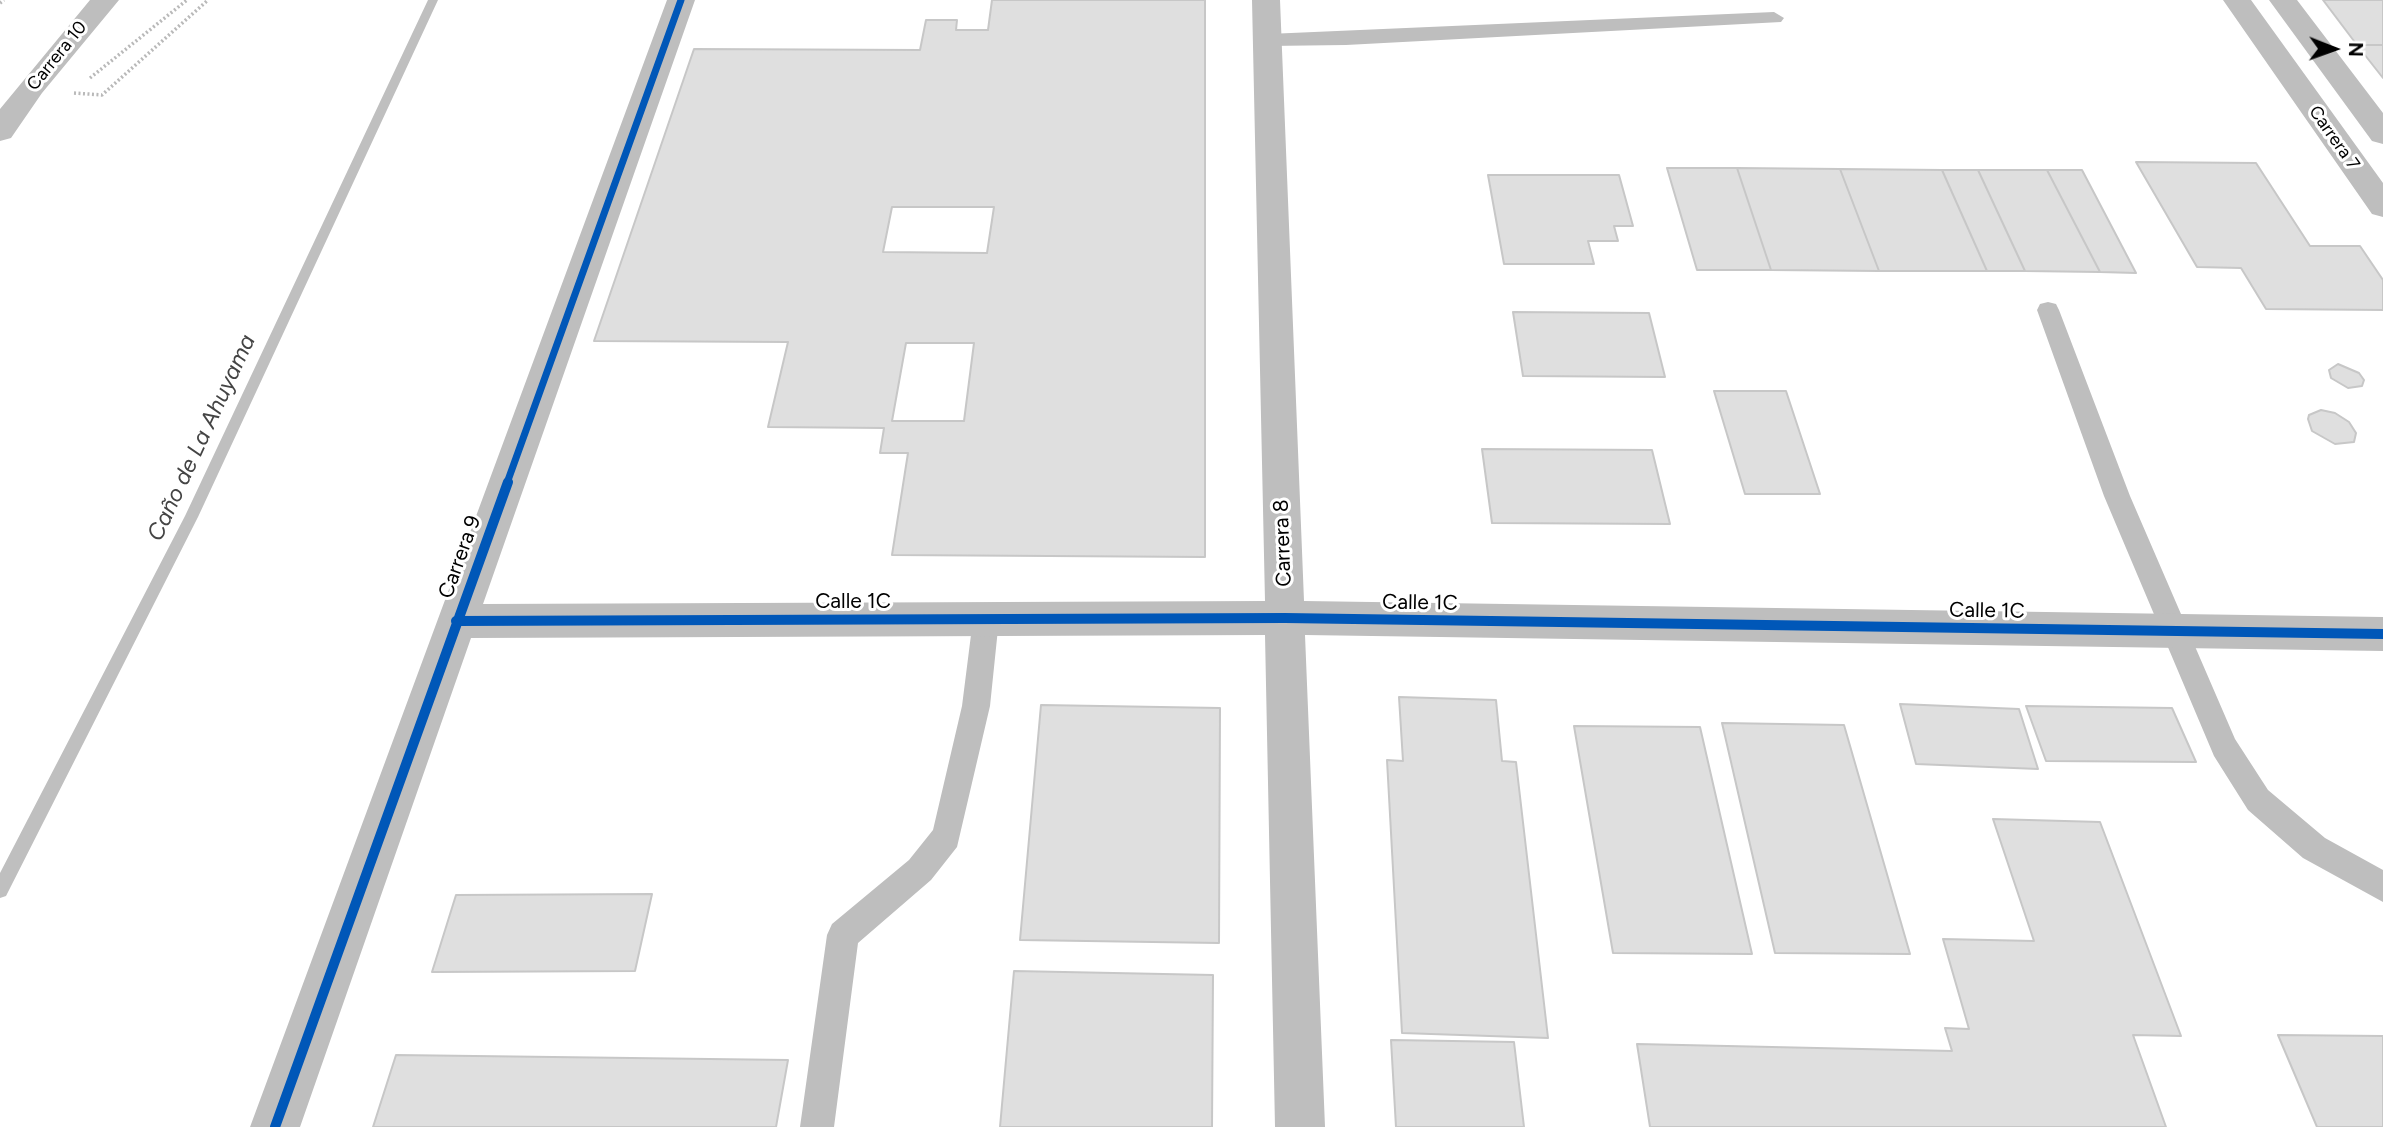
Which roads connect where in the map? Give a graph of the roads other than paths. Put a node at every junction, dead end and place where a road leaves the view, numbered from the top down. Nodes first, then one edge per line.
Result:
1 (681, 0) edge
2 (1266, 0) edge
3 (2237, 0) edge
4 (2283, 0) edge
5 (97, 7) edge
6 (1774, 18) dead end
7 (1268, 40) junction
8 (0, 131) edge
9 (2383, 134) edge
10 (2383, 206) edge
11 (2048, 310) dead end
12 (1285, 618) junction
13 (986, 619) junction
14 (456, 621) junction
15 (2172, 631) junction
16 (2383, 634) edge
17 (2383, 887) edge
18 (275, 1127) edge
19 (817, 1127) edge
20 (1300, 1127) edge

1 - 14 street, Carrera 9
2 - 7 street, Carrera 8
3 - 10 street, Carrera 7
4 - 9 street, Carrera 7
5 - 8 street, Carrera 10
6 - 7 lane
7 - 12 street, Carrera 8
11 - 15 lane
12 - 13 street, Calle 1C
12 - 15 street, Calle 1C
12 - 20 street, Carrera 8
13 - 14 street, Calle 1C
13 - 19 lane
14 - 18 street, Carrera 9
15 - 16 street, Calle 1C
15 - 17 lane

